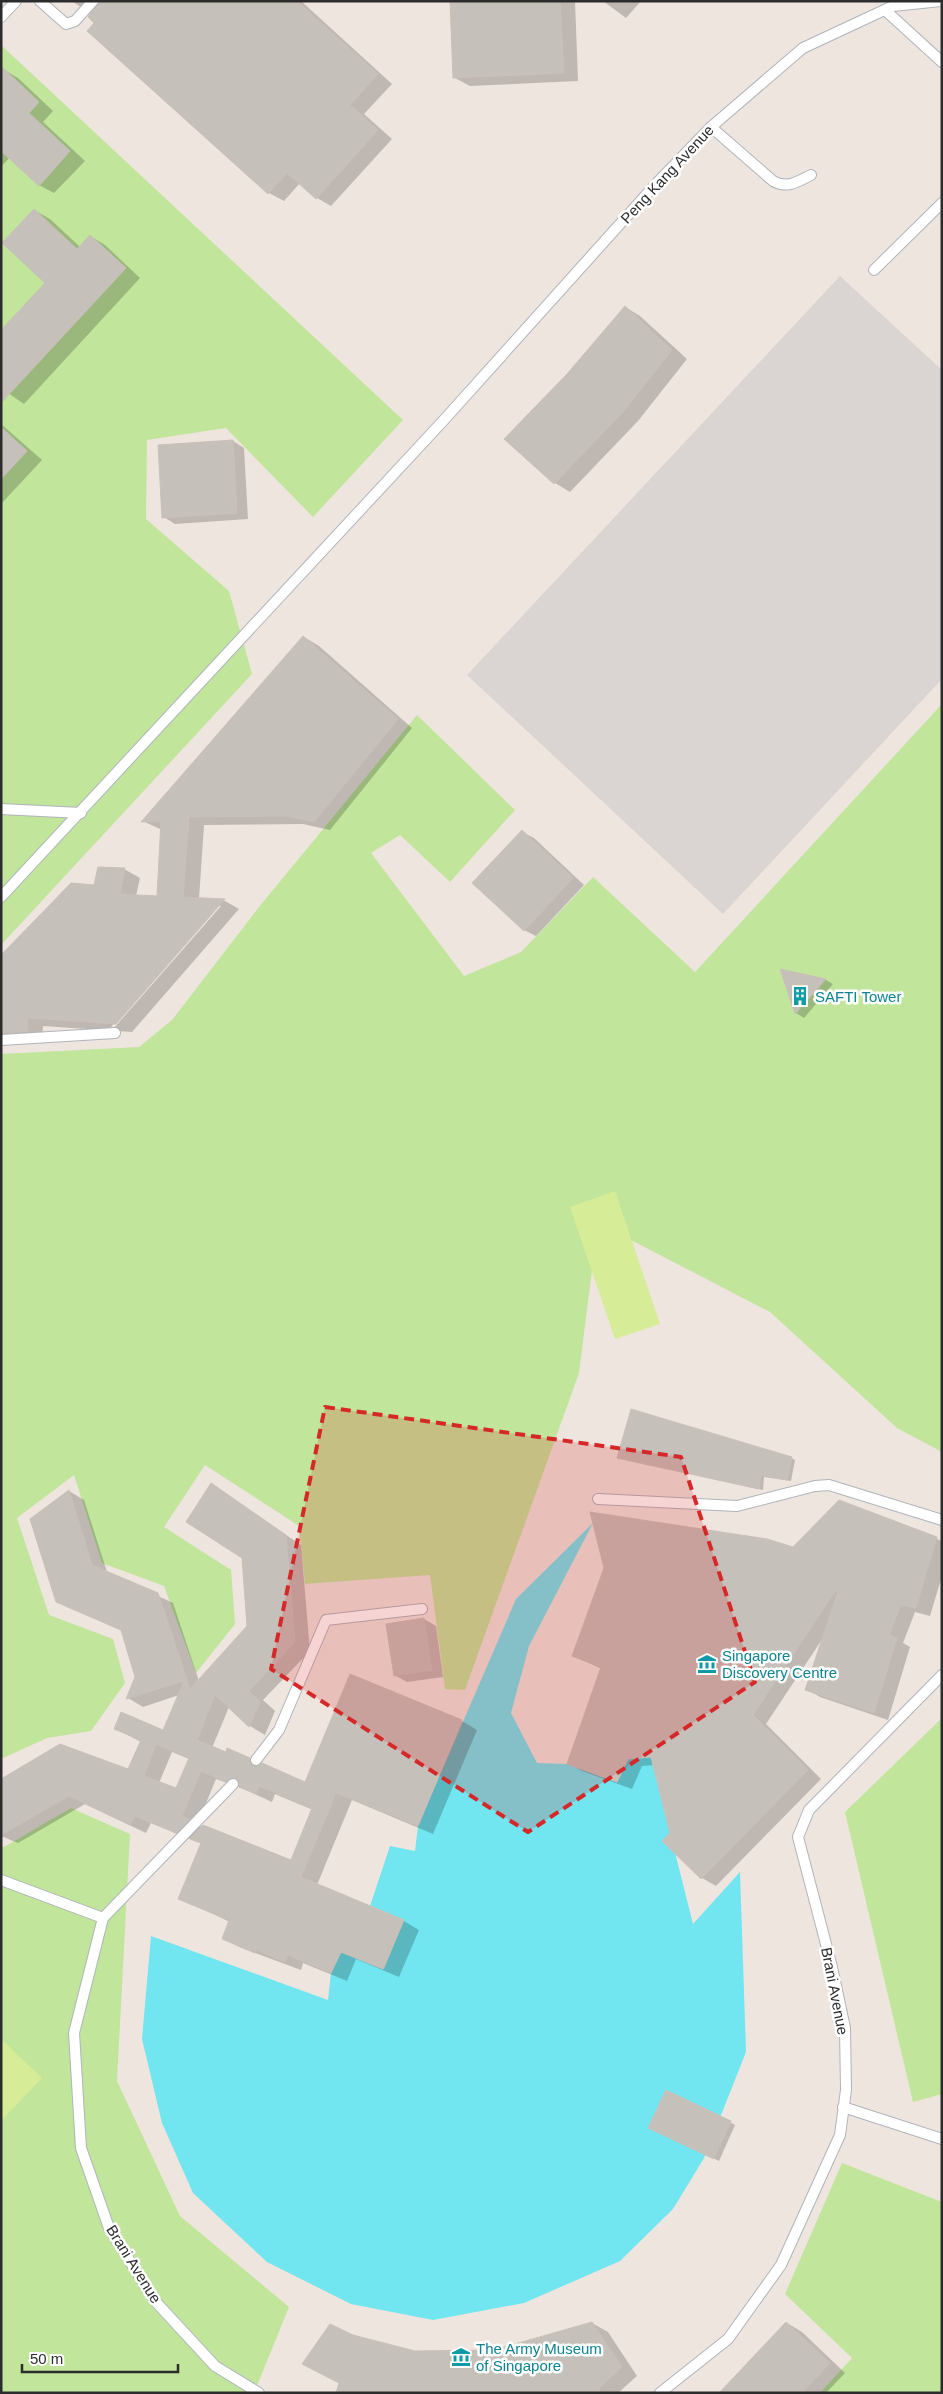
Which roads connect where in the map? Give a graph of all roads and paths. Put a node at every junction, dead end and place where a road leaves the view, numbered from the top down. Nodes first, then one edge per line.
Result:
1 (16, 1) edge
2 (40, 1) edge
3 (93, 1) edge
4 (941, 1) edge
5 (885, 10) junction
6 (1, 17) edge
7 (942, 62) edge
8 (711, 127) junction
9 (811, 174) dead end
10 (942, 203) edge
11 (874, 270) dead end
12 (1, 809) edge
13 (81, 813) junction
14 (1, 897) edge
15 (115, 1033) dead end
16 (1, 1040) edge
17 (598, 1499) dead end
18 (942, 1520) edge
19 (422, 1609) dead end
20 (942, 1675) edge
21 (256, 1760) dead end
22 (233, 1784) dead end
23 (1, 1880) edge
24 (103, 1918) junction
25 (843, 2107) junction
26 (942, 2139) edge
27 (259, 2393) edge
28 (660, 2393) edge

1 - 6 lane
2 - 3 lane
4 - 5 lane, Peng Kang Avenue
5 - 7 lane
5 - 8 lane, Peng Kang Avenue
8 - 9 lane
8 - 13 lane, Peng Kang Avenue
10 - 11 lane
12 - 13 lane
13 - 14 lane, Peng Kang Avenue
15 - 16 lane
17 - 18 lane
19 - 21 lane
20 - 25 lane, Brani Avenue
22 - 24 lane
23 - 24 lane
24 - 27 lane, Brani Avenue
25 - 26 lane
25 - 28 lane, Brani Avenue

